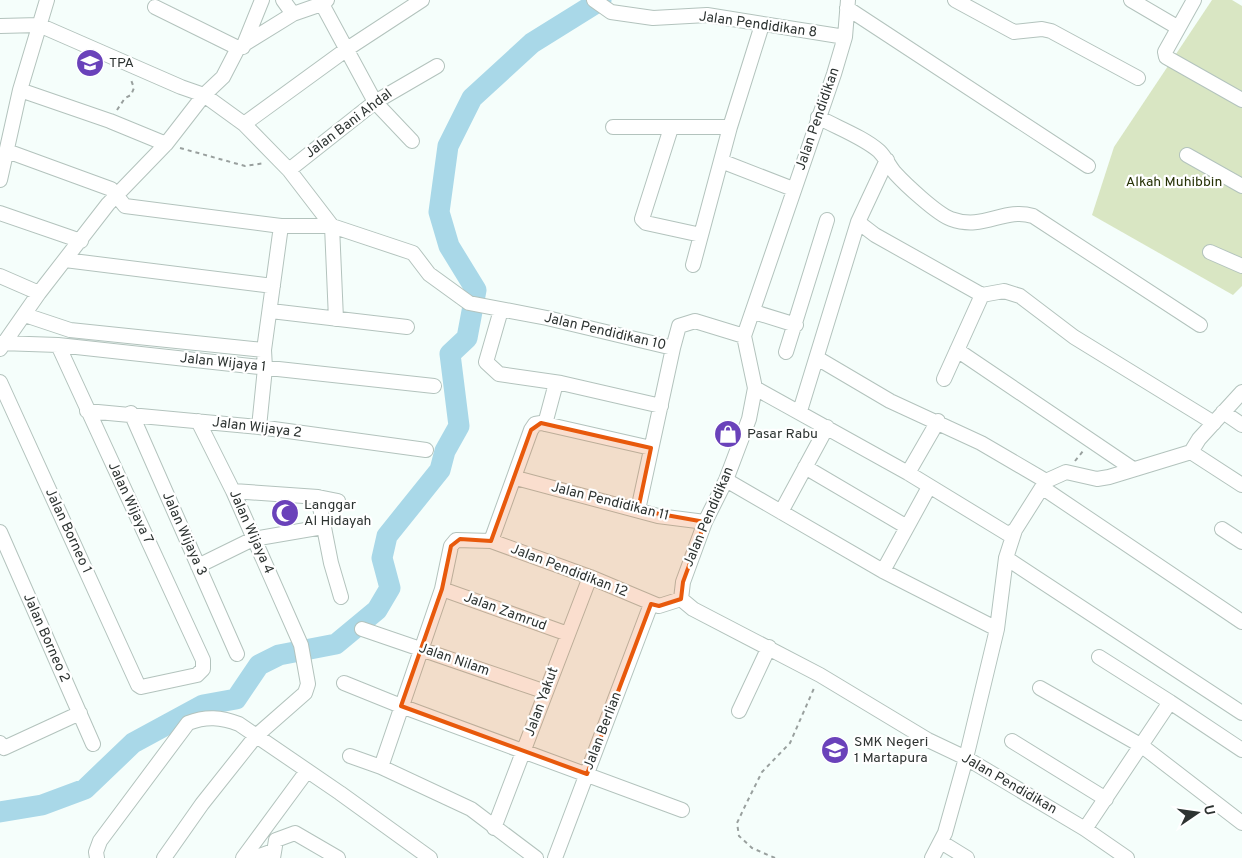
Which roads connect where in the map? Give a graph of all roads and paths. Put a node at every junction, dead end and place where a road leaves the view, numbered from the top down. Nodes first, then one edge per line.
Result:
1 (47, 0) edge
2 (262, 0) edge
3 (284, 0) edge
4 (422, 0) edge
5 (594, 0) edge
6 (955, 0) edge
7 (1131, 0) edge
8 (1194, 0) edge
9 (324, 2) edge
10 (848, 4) edge
11 (161, 5) edge
12 (293, 14) junction
13 (39, 25) junction
14 (762, 25) junction
15 (0, 26) edge
16 (1177, 27) junction
17 (845, 37) junction
18 (240, 48) junction
19 (347, 50) junction
20 (130, 65) junction
21 (437, 66) dead end
22 (1138, 78) dead end
23 (20, 90) junction
24 (204, 95) junction
25 (1242, 100) edge
26 (375, 102) junction
27 (121, 103) dead end
28 (818, 117) junction
29 (244, 124) junction
30 (613, 127) dead end
31 (730, 127) junction
32 (671, 128) junction
33 (412, 141) dead end
34 (166, 144) junction
35 (8, 151) junction
36 (1187, 155) dead end
37 (278, 160) junction
38 (887, 160) junction
39 (722, 161) junction
40 (1088, 166) dead end
41 (289, 170) junction
42 (0, 180) edge
43 (1242, 186) edge
44 (794, 189) junction
45 (116, 196) junction
46 (0, 213) edge
47 (827, 220) dead end
48 (858, 222) junction
49 (281, 226) junction
50 (332, 226) junction
51 (701, 235) junction
52 (81, 241) junction
53 (1210, 252) dead end
54 (65, 260) junction
55 (693, 265) dead end
56 (1242, 266) edge
57 (0, 276) edge
58 (273, 286) junction
59 (39, 293) junction
60 (982, 295) junction
61 (501, 310) junction
62 (271, 311) junction
63 (754, 312) junction
64 (25, 315) junction
65 (336, 319) junction
66 (796, 325) junction
67 (1200, 325) dead end
68 (407, 327) dead end
69 (744, 336) junction
70 (4, 345) edge
71 (58, 345) junction
72 (673, 348) junction
73 (264, 350) junction
74 (957, 350) junction
75 (786, 352) dead end
76 (817, 358) junction
77 (266, 368) junction
78 (944, 379) dead end
79 (0, 382) edge
80 (556, 383) junction
81 (434, 386) dead end
82 (755, 388) junction
83 (1242, 392) edge
84 (662, 406) junction
85 (87, 410) junction
86 (800, 411) junction
87 (1223, 412) junction
88 (131, 413) junction
89 (198, 421) junction
90 (938, 421) junction
91 (1214, 423) junction
92 (545, 424) junction
93 (1242, 425) edge
94 (259, 427) junction
95 (827, 427) junction
96 (1091, 441) junction
97 (651, 448) junction
98 (426, 450) dead end
99 (1191, 452) junction
100 (804, 467) junction
101 (1133, 469) junction
102 (1066, 472) junction
103 (908, 473) junction
104 (516, 478) junction
105 (726, 480) junction
106 (1044, 485) junction
107 (1242, 485) edge
108 (929, 487) junction
109 (233, 491) junction
110 (318, 497) junction
111 (338, 501) dead end
112 (638, 510) junction
113 (781, 512) junction
114 (705, 522) junction
115 (323, 527) junction
116 (907, 527) junction
117 (1015, 530) junction
118 (1222, 530) dead end
119 (0, 532) edge
120 (253, 539) junction
121 (491, 541) junction
122 (1242, 542) edge
123 (1006, 558) junction
124 (198, 566) junction
125 (883, 571) junction
126 (590, 577) junction
127 (442, 589) junction
128 (341, 597) dead end
129 (681, 599) junction
130 (651, 604) junction
131 (1242, 622) edge
132 (362, 629) dead end
133 (997, 629) junction
134 (568, 634) junction
135 (769, 647) junction
136 (421, 648) junction
137 (237, 654) dead end
138 (1099, 657) dead end
139 (203, 660) joint
140 (820, 675) junction
141 (344, 683) dead end
142 (1040, 688) dead end
143 (546, 692) junction
144 (1170, 702) junction
145 (401, 706) junction
146 (739, 711) dead end
147 (80, 713) junction
148 (1242, 713) edge
149 (256, 736) junction
150 (1012, 741) dead end
151 (93, 744) dead end
152 (2, 746) edge
153 (1142, 746) junction
154 (1242, 750) edge
155 (524, 752) junction
156 (350, 756) dead end
157 (966, 758) junction
158 (381, 767) junction
159 (307, 771) junction
160 (586, 774) junction
161 (1106, 798) junction
162 (682, 810) dead end
163 (1242, 823) edge
164 (494, 828) junction
165 (1084, 829) junction
166 (941, 842) junction
167 (273, 855) edge
168 (97, 858) edge
169 (164, 858) edge
170 (243, 858) edge
171 (254, 858) edge
172 (338, 858) edge
173 (430, 858) edge
174 (536, 858) edge
175 (554, 858) edge
176 (775, 858) edge
177 (932, 858) edge
178 (967, 858) edge
179 (1127, 858) edge

1 - 13 street
2 - 18 street
3 - 12 street
4 - 19 street
5 - 14 street, Jalan Pendidikan 8
6 - 22 street
7 - 16 street
8 - 16 street
9 - 12 street
9 - 19 street
10 - 17 street, Jalan Pendidikan
10 - 40 street
11 - 18 street
12 - 18 street
13 - 15 street
13 - 20 street
13 - 23 street
14 - 17 street, Jalan Pendidikan 8
14 - 31 street
16 - 25 street
17 - 28 street, Jalan Pendidikan
18 - 24 street
19 - 26 street
19 - 29 street
20 - 24 street
20 - 27 path
21 - 26 street, Jalan Bani Ahdal
23 - 34 street
23 - 35 street
24 - 29 street
24 - 34 street
26 - 33 street
26 - 41 street, Jalan Bani Ahdal
28 - 38 street
28 - 44 street, Jalan Pendidikan
29 - 37 street
30 - 32 street
31 - 32 street
31 - 39 street
32 - 51 street
34 - 37 path
34 - 45 street
35 - 42 street
35 - 45 street
36 - 43 street
37 - 41 street
38 - 48 street
38 - 67 street
39 - 44 street
39 - 51 street
41 - 50 street
44 - 63 street, Jalan Pendidikan
45 - 49 street
45 - 52 street
46 - 52 street
47 - 66 street
48 - 60 street
48 - 76 street
49 - 50 street
49 - 58 street
50 - 61 street, Jalan Pendidikan 10
50 - 65 street
51 - 55 street
52 - 54 street
53 - 56 street
54 - 58 street
54 - 59 street
57 - 59 street
58 - 62 street
59 - 64 street
60 - 74 street
60 - 91 street
61 - 72 street, Jalan Pendidikan 10
61 - 80 street
62 - 65 street
62 - 73 street
63 - 66 street
63 - 69 street, Jalan Pendidikan
64 - 70 street
64 - 73 street
65 - 68 street
66 - 75 street
69 - 72 street, Jalan Pendidikan 10
69 - 82 street, Jalan Pendidikan
70 - 71 street, Jalan Wijaya 1
71 - 77 street, Jalan Wijaya 1
71 - 85 street, Jalan Wijaya 7
72 - 84 street
73 - 77 street
74 - 78 street
74 - 96 street
76 - 86 street
76 - 90 street
77 - 81 street, Jalan Wijaya 1
77 - 94 street
79 - 139 street, Jalan Borneo 1
80 - 84 street
80 - 92 street
82 - 86 street
82 - 105 street, Jalan Pendidikan
83 - 87 street
84 - 97 street
85 - 88 street, Jalan Wijaya 2
85 - 139 street, Jalan Wijaya 7
86 - 95 street
87 - 91 street
87 - 93 street
88 - 89 street, Jalan Wijaya 2
88 - 124 street, Jalan Wijaya 3
89 - 94 street, Jalan Wijaya 2
89 - 109 street, Jalan Wijaya 4
90 - 103 street
90 - 106 street
91 - 99 street
92 - 97 street
92 - 104 street
94 - 98 street, Jalan Wijaya 2
95 - 100 street
95 - 103 street
96 - 101 street
96 - 102 path
97 - 112 street
99 - 101 street
99 - 107 street
100 - 113 street
100 - 116 street
101 - 102 street
102 - 106 street
103 - 108 street
104 - 112 street, Jalan Pendidikan 11
104 - 121 street
105 - 113 street
105 - 114 street, Jalan Pendidikan
106 - 117 street
106 - 131 street
108 - 116 street
108 - 117 street
109 - 110 street
109 - 120 street, Jalan Wijaya 4
110 - 111 street
110 - 115 street
112 - 114 street, Jalan Pendidikan 11
113 - 125 street
114 - 129 street, Jalan Pendidikan
115 - 120 street
115 - 128 street
116 - 125 street
117 - 123 street
118 - 122 street
119 - 147 street, Jalan Borneo 2
120 - 124 street
120 - 149 street, Jalan Wijaya 4
121 - 126 street, Jalan Pendidikan 12
121 - 127 street, Jalan Pendidikan 12
123 - 133 street
123 - 148 street
124 - 137 street, Jalan Wijaya 3
125 - 133 street
126 - 130 street, Jalan Pendidikan 12
126 - 134 street, Jalan Yakut
127 - 134 street, Jalan Zamrud
127 - 136 street
129 - 130 street
129 - 135 street, Jalan Pendidikan
130 - 160 street, Jalan Berlian
132 - 136 street, Jalan Nilam
133 - 157 street
134 - 143 street, Jalan Yakut
135 - 140 street, Jalan Pendidikan
135 - 146 street
136 - 143 street, Jalan Nilam
136 - 145 street
138 - 144 street
140 - 157 street, Jalan Pendidikan
140 - 176 path
141 - 145 street
142 - 153 street
143 - 155 street, Jalan Yakut
144 - 153 street
144 - 154 street
145 - 155 street
145 - 158 street
147 - 151 street, Jalan Borneo 2
147 - 152 street
149 - 159 street
149 - 168 street
149 - 169 street, Jalan Wijaya 4
150 - 161 street
153 - 161 street
153 - 163 street
155 - 160 street
155 - 164 street, Jalan Yakut
156 - 158 street
157 - 165 street, Jalan Pendidikan
157 - 166 street
158 - 164 street
159 - 170 street
159 - 173 street
160 - 162 street
160 - 175 street, Jalan Berlian
161 - 165 street
164 - 174 street
165 - 179 street, Jalan Pendidikan
166 - 177 street
166 - 178 street
167 - 171 street
167 - 172 street

